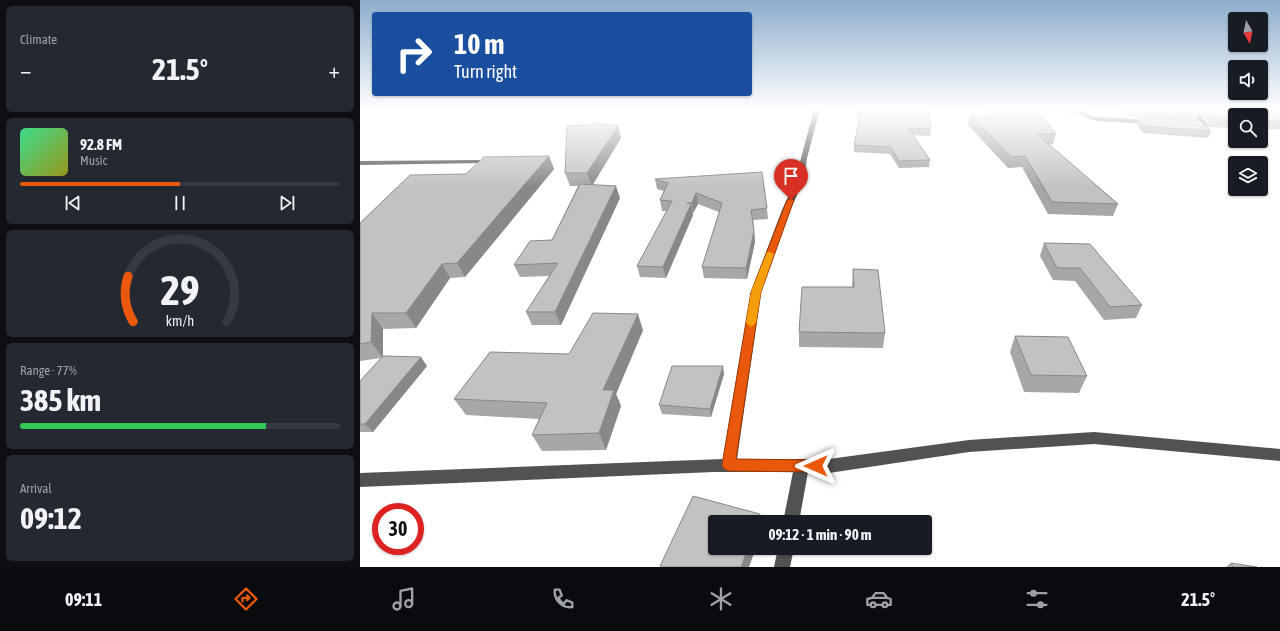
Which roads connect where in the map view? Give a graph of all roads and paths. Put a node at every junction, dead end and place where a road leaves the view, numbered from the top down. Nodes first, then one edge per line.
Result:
1 (810, 135) edge
2 (480, 162) edge
3 (360, 164) edge
4 (1280, 455) edge
5 (729, 465) junction
6 (802, 466) junction
7 (360, 480) edge
8 (792, 515) edge
9 (785, 555) edge
10 (782, 567) edge

1 - 5 street
2 - 3 street
4 - 6 street
5 - 6 street
5 - 7 street
6 - 8 street
9 - 10 street

